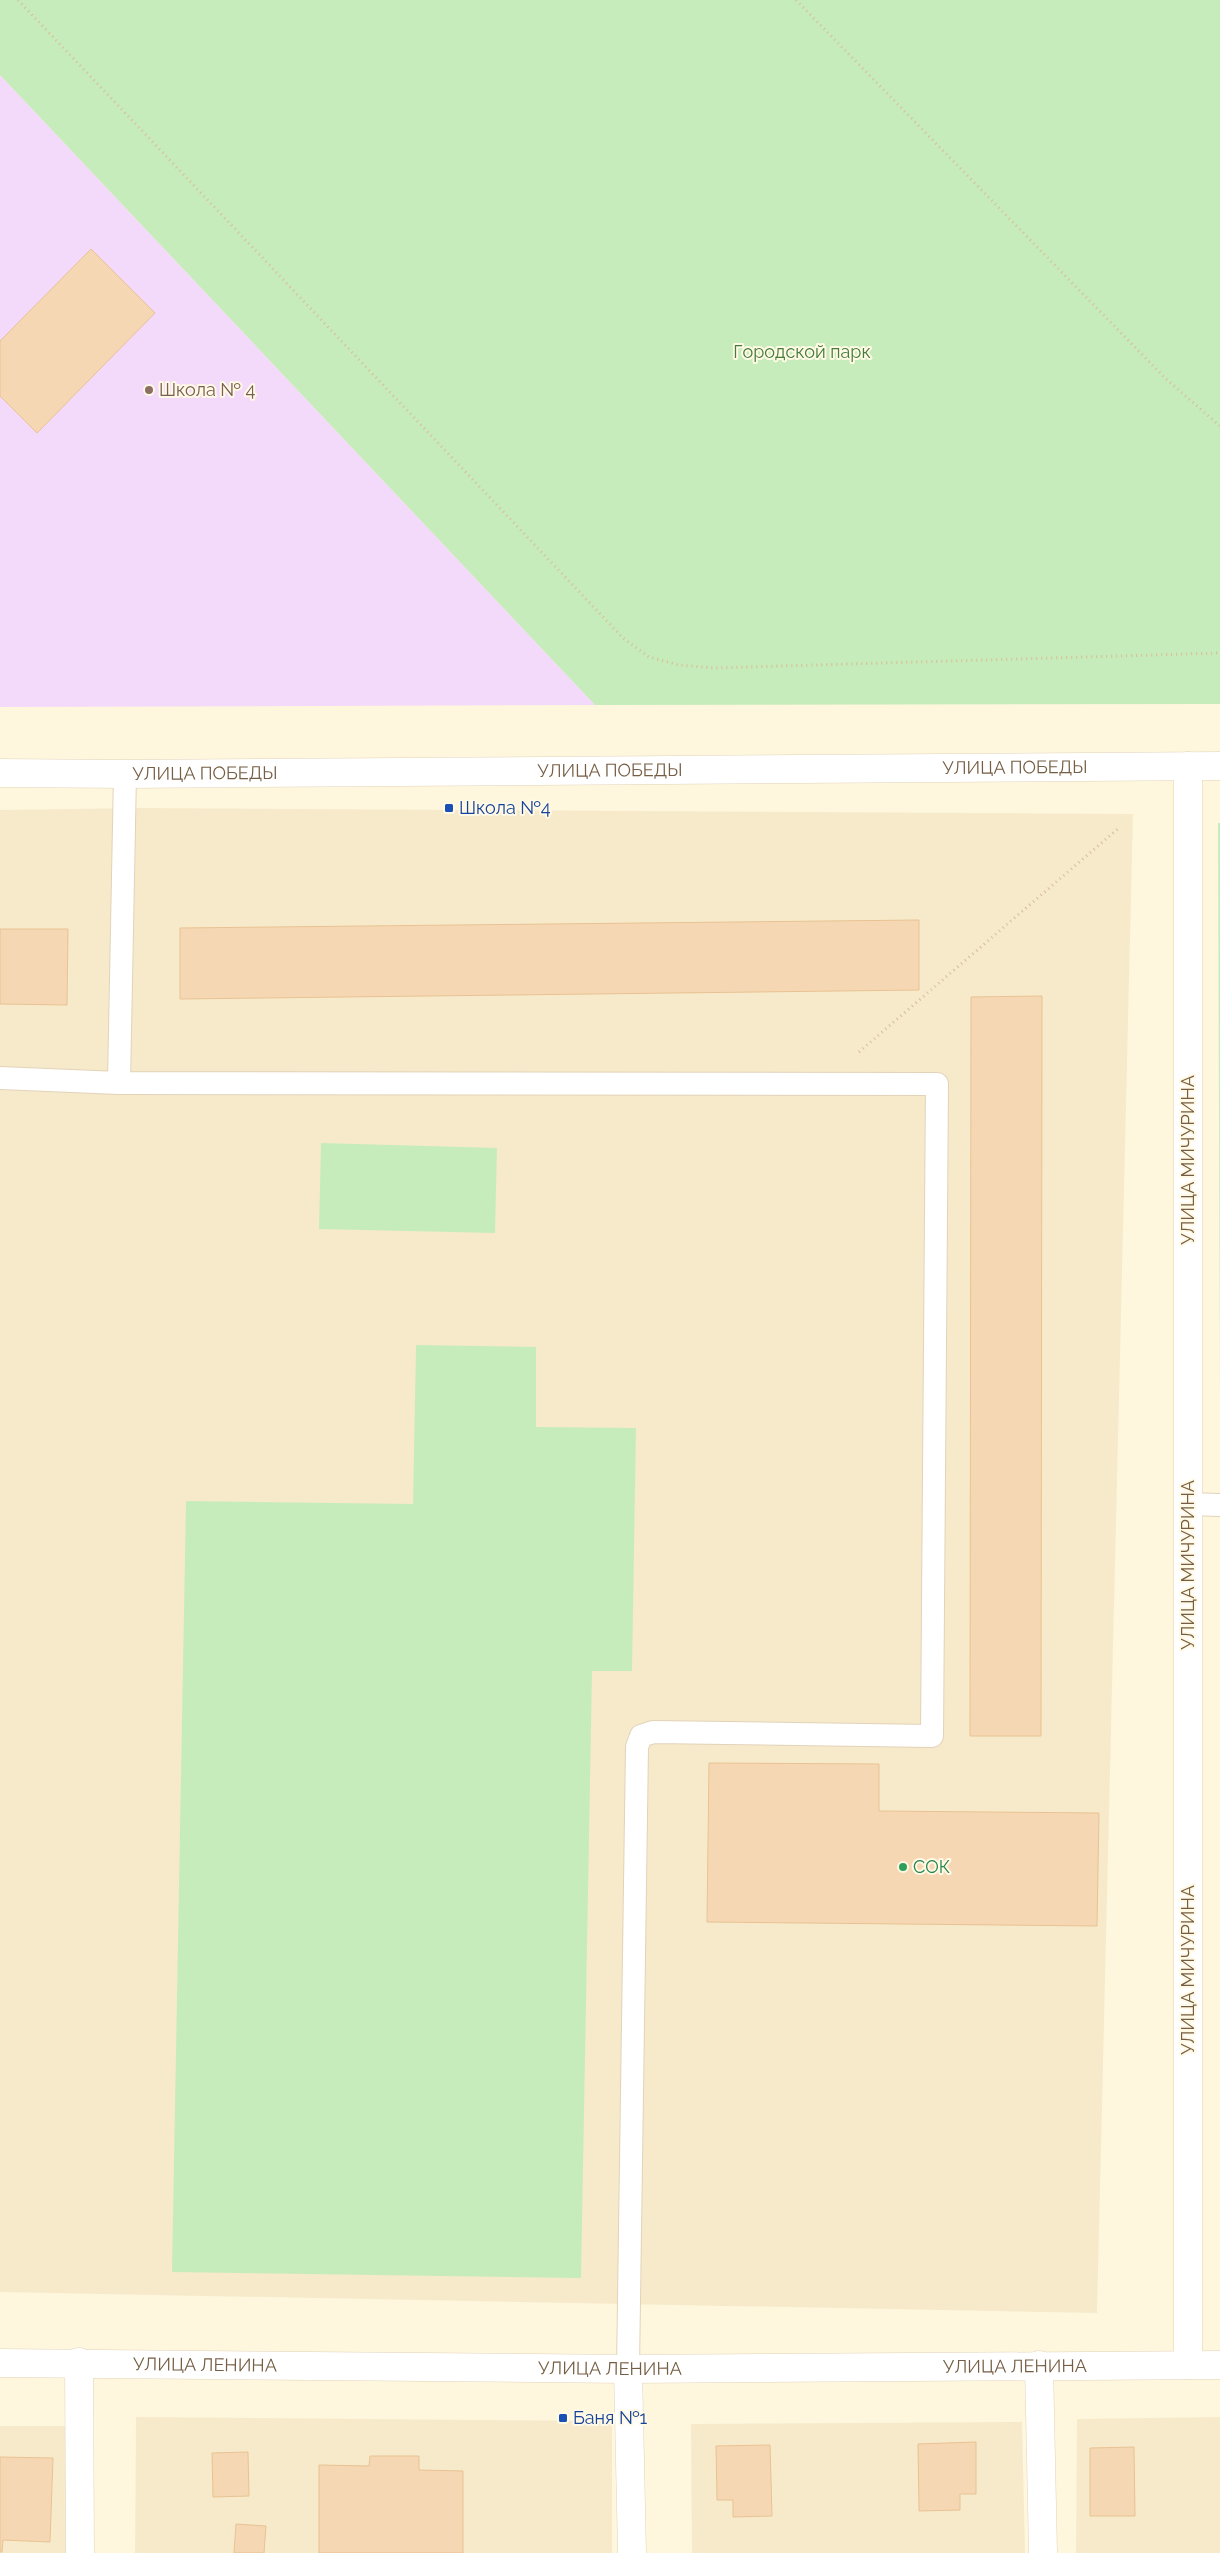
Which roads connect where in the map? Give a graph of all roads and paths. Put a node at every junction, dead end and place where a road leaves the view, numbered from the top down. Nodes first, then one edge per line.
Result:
1 (18, 0) edge
2 (796, 0) edge
3 (1220, 426) edge
4 (1220, 653) edge
5 (1188, 766) junction
6 (1220, 766) edge
7 (0, 773) edge
8 (125, 774) junction
9 (1120, 827) dead end
10 (0, 1078) edge
11 (119, 1083) junction
12 (822, 1084) junction
13 (1188, 1504) junction
14 (1220, 1505) edge
15 (79, 2362) junction
16 (0, 2363) edge
17 (1188, 2364) junction
18 (1039, 2365) junction
19 (1220, 2365) edge
20 (628, 2369) junction
21 (80, 2553) edge
22 (632, 2553) edge
23 (1043, 2553) edge

1 - 4 path
2 - 3 path
5 - 6 street, УЛИЦА ПОБЕДЫ
5 - 8 street, УЛИЦА ПОБЕДЫ
5 - 13 street, УЛИЦА МИЧУРИНА
7 - 8 street, УЛИЦА ПОБЕДЫ
8 - 11 lane
9 - 12 path
10 - 11 lane
11 - 12 lane
12 - 20 lane
13 - 14 lane
13 - 17 street, УЛИЦА МИЧУРИНА
15 - 16 street, УЛИЦА ЛЕНИНА
15 - 20 street, УЛИЦА ЛЕНИНА
15 - 21 street
17 - 18 street, УЛИЦА ЛЕНИНА
17 - 19 street, УЛИЦА ЛЕНИНА
18 - 20 street, УЛИЦА ЛЕНИНА
18 - 23 street
20 - 22 street

